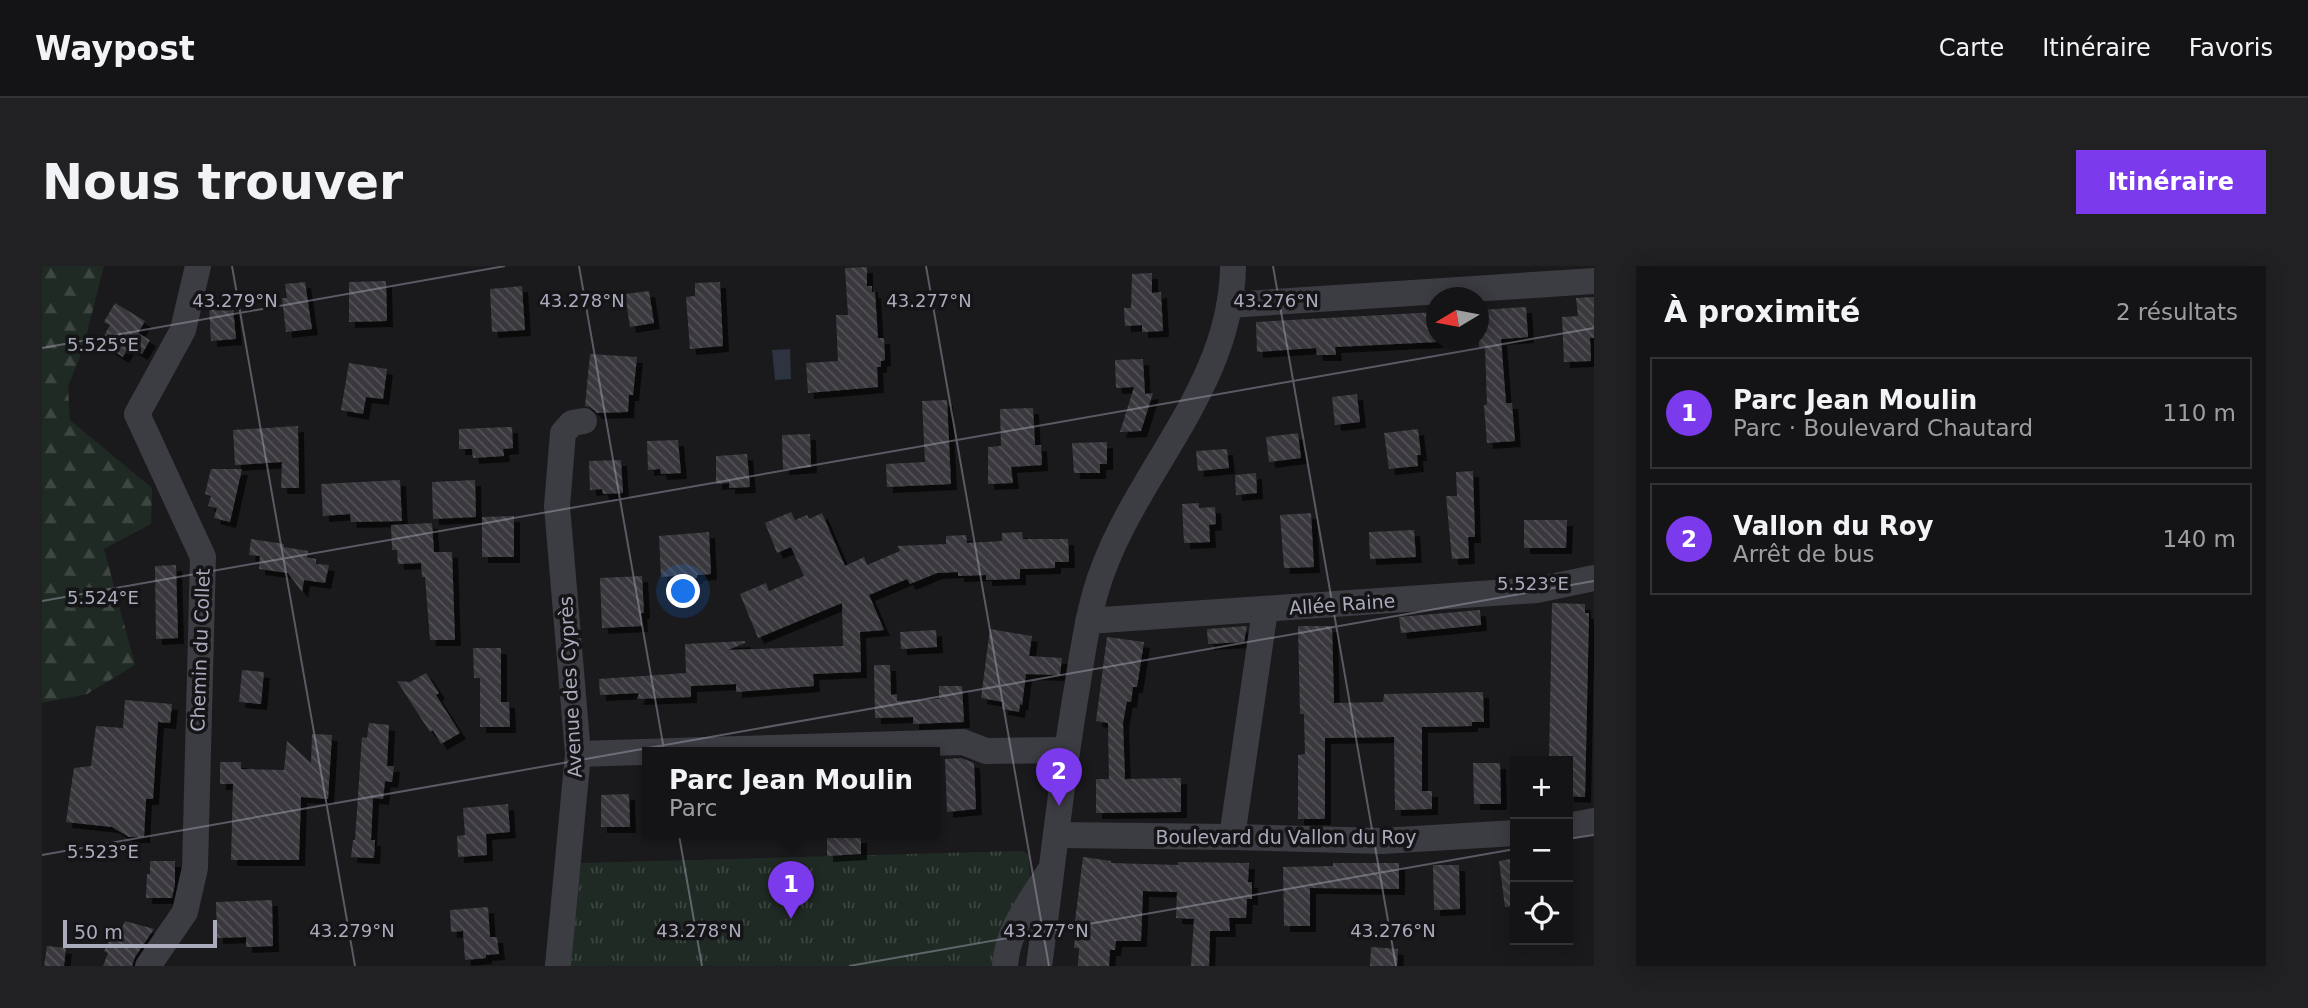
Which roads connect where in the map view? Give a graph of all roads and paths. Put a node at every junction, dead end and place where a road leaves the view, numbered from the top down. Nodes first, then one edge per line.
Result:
1 (198, 266) edge
2 (1233, 266) edge
3 (1594, 281) edge
4 (1229, 305) junction
5 (584, 422) dead end
6 (1594, 578) edge
7 (1265, 610) junction
8 (1088, 621) junction
9 (803, 747) edge
10 (1066, 750) junction
11 (642, 752) edge
12 (578, 754) junction
13 (1594, 821) edge
14 (1573, 825) edge
15 (1510, 832) edge
16 (1056, 835) junction
17 (1232, 837) junction
18 (1054, 864) junction
19 (148, 966) edge
20 (558, 966) edge
21 (1005, 966) edge
22 (1039, 966) edge

1 - 19 street, Chemin du Collet
2 - 4 street
3 - 4 street
4 - 8 street
5 - 12 street, Avenue des Cyprès
6 - 7 street, Allée Raine
7 - 8 street, Allée Raine
7 - 17 street
8 - 10 street
9 - 10 street
10 - 16 street
11 - 12 street
12 - 20 street, Avenue des Cyprès
13 - 14 street
15 - 17 street, Boulevard du Vallon du Roy
16 - 17 street, Boulevard du Vallon du Roy
16 - 18 street
18 - 21 street
18 - 22 street

